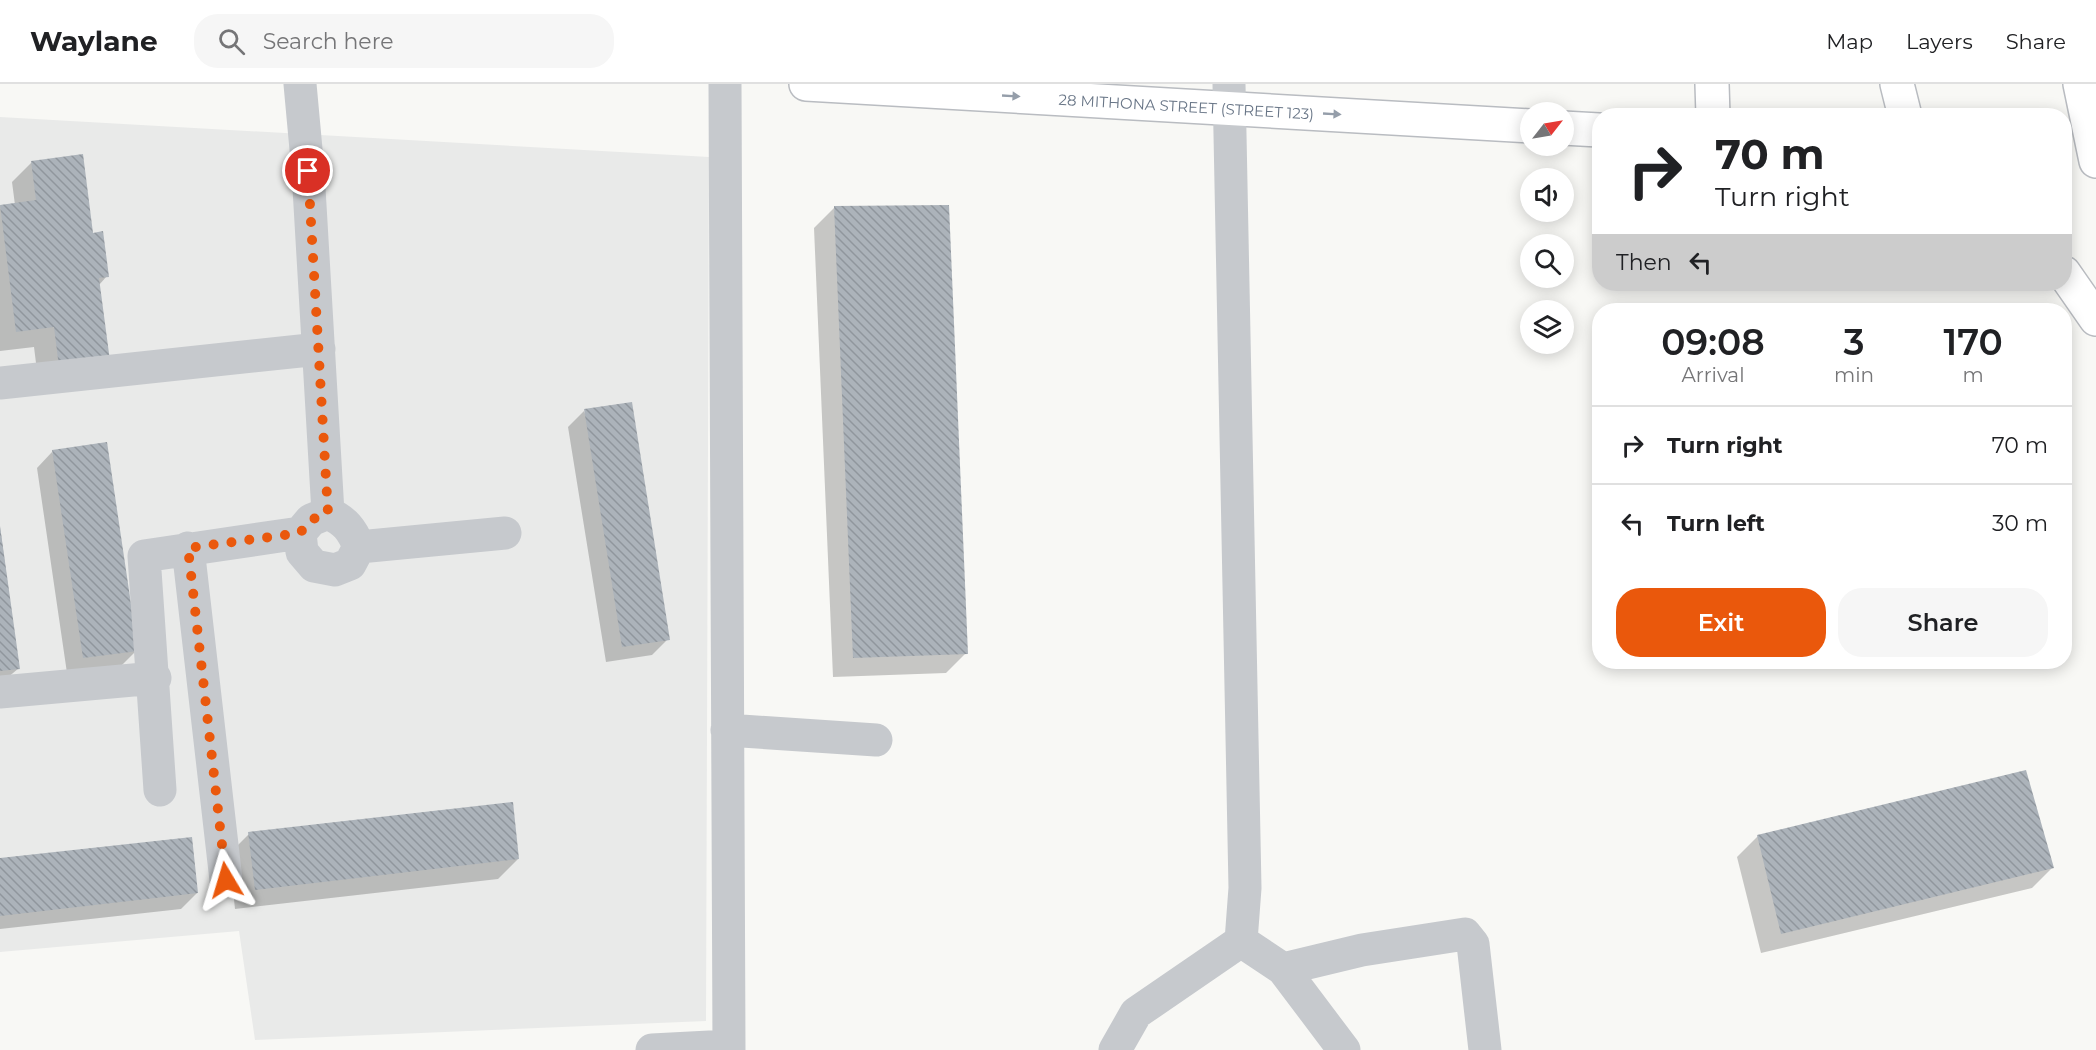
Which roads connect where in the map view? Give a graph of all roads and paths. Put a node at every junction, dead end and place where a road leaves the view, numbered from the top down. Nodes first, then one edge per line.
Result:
1 (300, 84) edge
2 (725, 84) edge
3 (806, 84) edge
4 (1712, 84) edge
5 (1898, 84) edge
6 (2078, 84) edge
7 (1228, 96) edge
8 (1713, 108) edge
9 (1903, 108) edge
10 (2072, 111) edge
11 (1520, 125) edge
12 (1574, 129) edge
13 (1592, 130) edge
14 (2096, 161) edge
15 (2072, 284) edge
16 (2096, 319) edge
17 (319, 348) junction
18 (0, 383) edge
19 (328, 513) junction
20 (300, 533) junction
21 (505, 533) dead end
22 (359, 547) junction
23 (188, 548) junction
24 (154, 678) junction
25 (0, 692) edge
26 (727, 730) junction
27 (876, 740) dead end
28 (160, 790) dead end
29 (226, 880) dead end
30 (1241, 941) junction
31 (1283, 969) junction
32 (729, 1048) edge
33 (652, 1050) edge
34 (1115, 1050) edge
35 (1344, 1050) edge
36 (1485, 1050) edge

1 - 17 street
2 - 26 street
3 -> 7 main road, 28 MITHONA STREET (STREET 123)
4 - 8 main road
5 - 9 main road
6 - 10 main road
6 - 14 main road
7 -> 11 main road, 28 MITHONA STREET (STREET 123)
7 - 30 street
12 - 13 main road
15 - 16 main road
17 - 18 street
17 - 19 street
19 - 20 street
19 - 22 street
20 - 22 street
20 - 23 street
21 - 22 street
23 - 24 street
23 - 29 street
24 - 25 street
24 - 28 street
26 - 27 street
26 - 32 street
30 - 31 street
30 - 34 street
31 - 35 street
31 - 36 street
32 - 33 street

